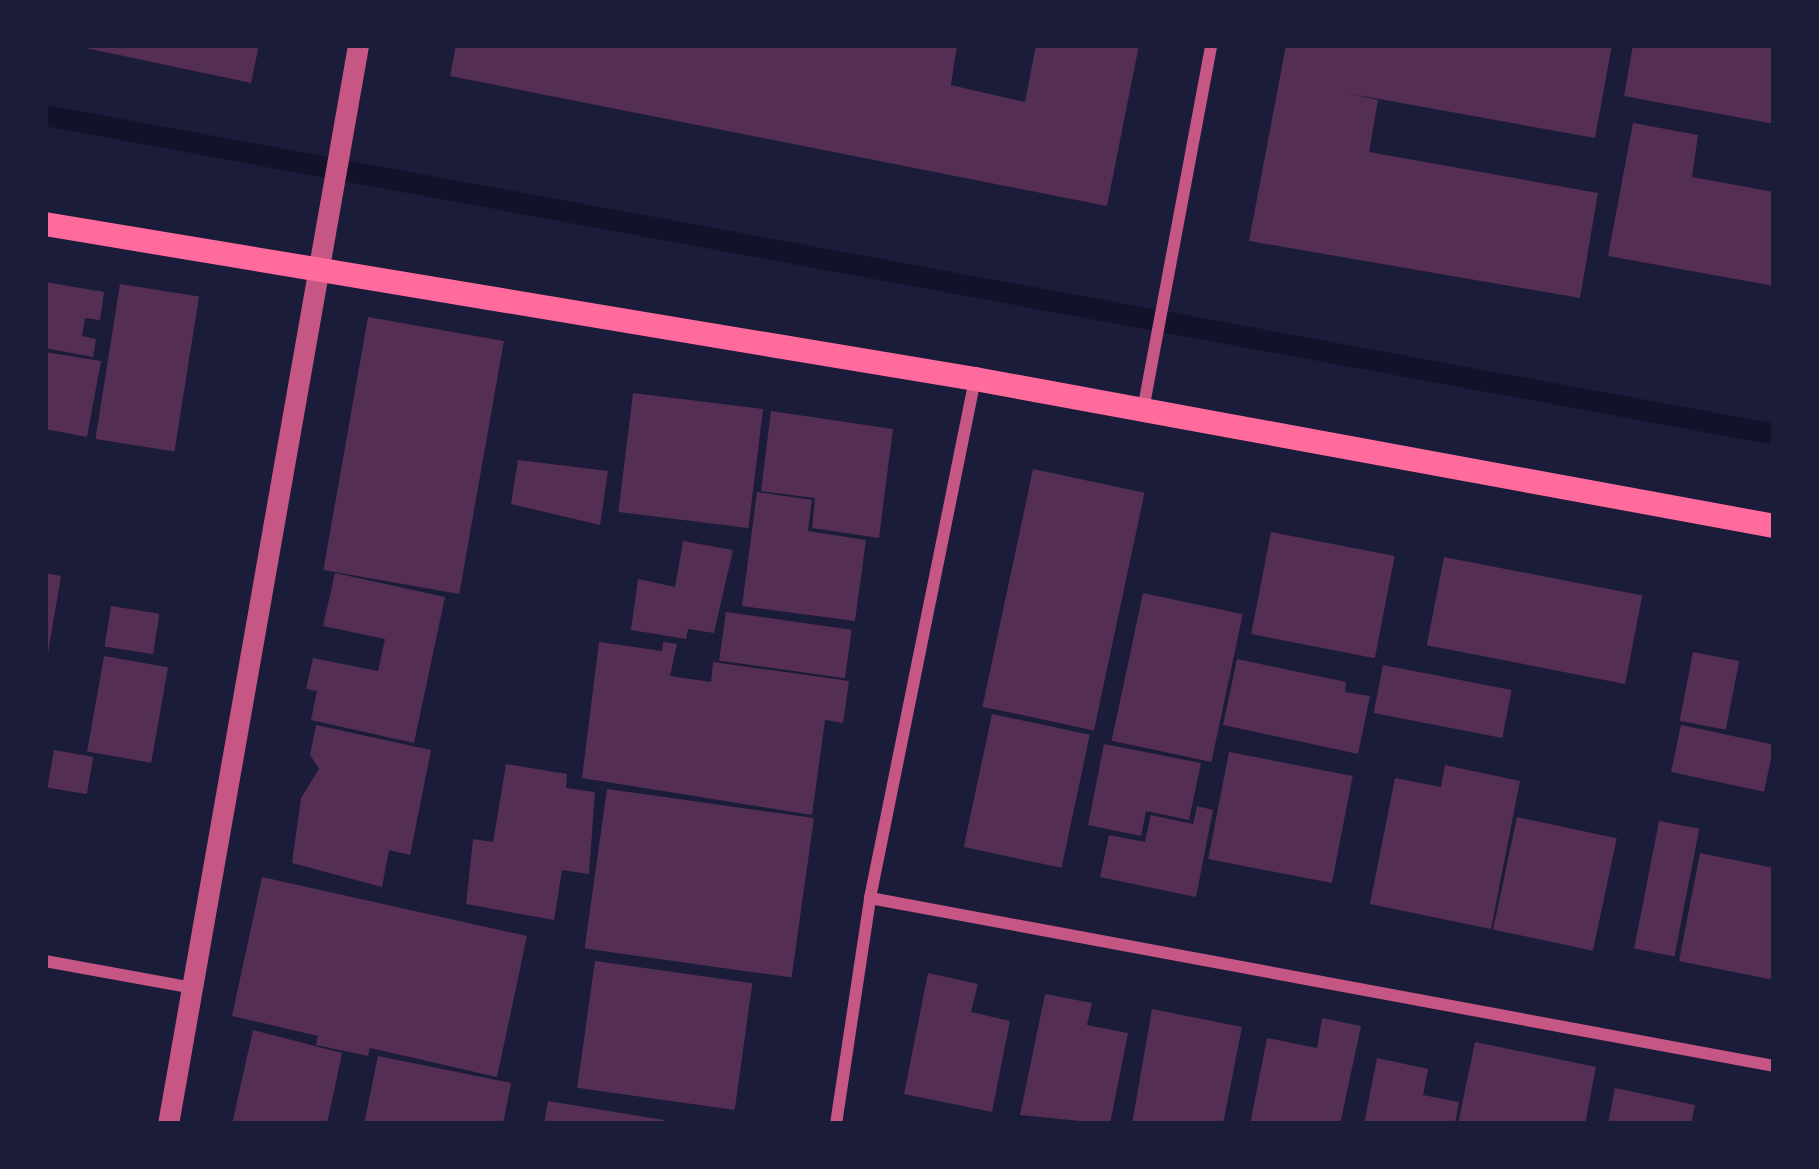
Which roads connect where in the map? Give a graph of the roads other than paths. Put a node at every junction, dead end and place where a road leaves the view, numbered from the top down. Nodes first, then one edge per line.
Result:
1 (358, 45) edge
2 (1211, 45) edge
3 (45, 224) edge
4 (321, 274) junction
5 (975, 379) junction
6 (1143, 410) junction
7 (1774, 526) edge
8 (870, 898) junction
9 (45, 961) edge
10 (193, 988) junction
11 (1774, 1066) edge
12 (168, 1124) edge
13 (836, 1124) edge

1 - 4 street
2 - 6 street
3 - 4 main road
4 - 5 main road
4 - 10 street
5 - 6 main road
5 - 8 street
6 - 7 main road
8 - 11 street
8 - 13 street
9 - 10 street
10 - 12 street

